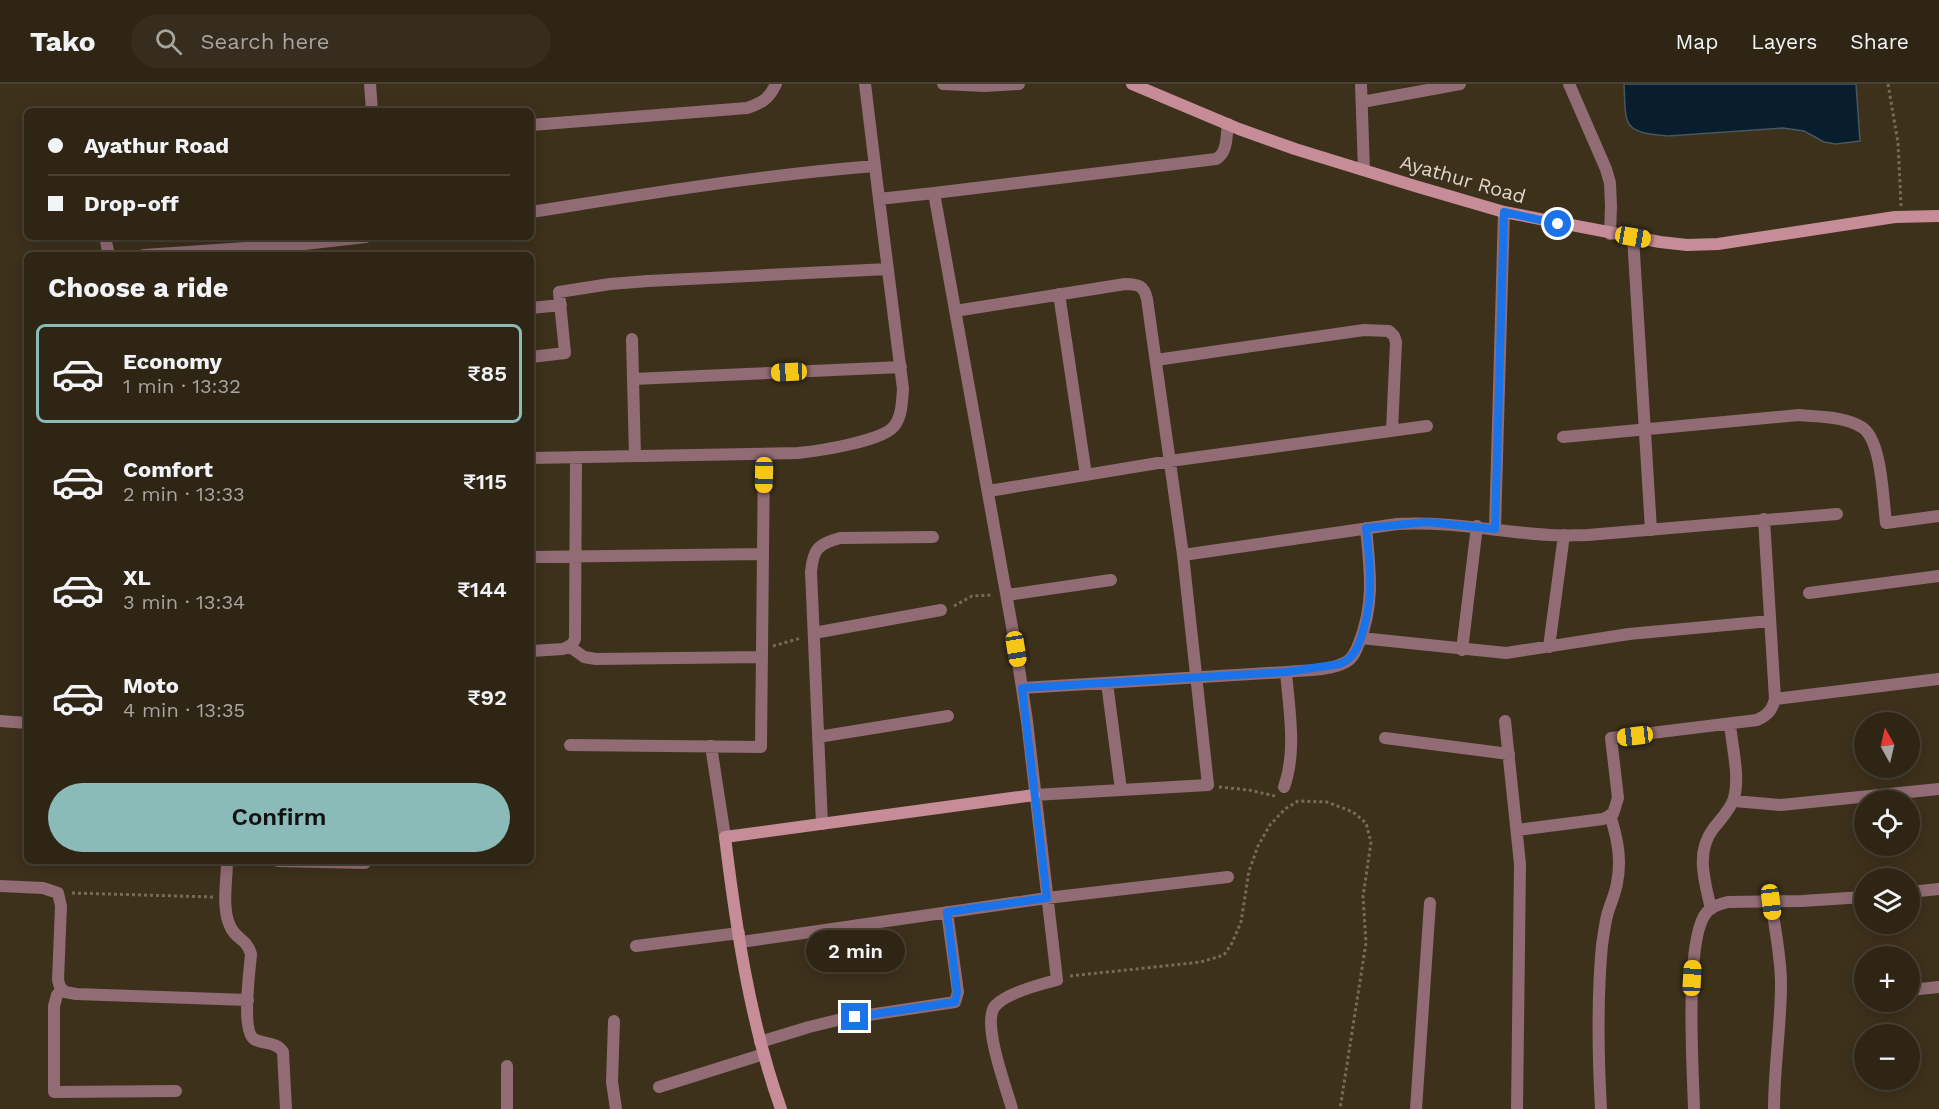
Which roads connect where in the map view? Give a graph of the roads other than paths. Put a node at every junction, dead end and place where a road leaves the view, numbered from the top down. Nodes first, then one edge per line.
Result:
1 (370, 84) edge
2 (777, 84) edge
3 (865, 84) edge
4 (943, 84) edge
5 (1019, 84) edge
6 (1132, 84) edge
7 (1361, 84) edge
8 (1460, 84) edge
9 (1569, 84) edge
10 (1362, 102) junction
11 (372, 108) edge
12 (1228, 124) junction
13 (534, 125) edge
14 (875, 166) junction
15 (1364, 170) junction
16 (934, 194) junction
17 (879, 199) junction
18 (534, 212) edge
19 (1504, 212) junction
20 (1939, 216) edge
21 (1610, 234) junction
22 (1633, 237) junction
23 (339, 240) edge
24 (188, 252) edge
25 (888, 269) junction
26 (1059, 294) junction
27 (561, 305) junction
28 (534, 308) edge
29 (955, 311) junction
30 (632, 339) dead end
31 (534, 357) edge
32 (1156, 360) junction
33 (901, 367) junction
34 (633, 379) junction
35 (1427, 426) dead end
36 (1645, 429) junction
37 (1392, 431) junction
38 (1563, 436) dead end
39 (764, 455) junction
40 (635, 456) junction
41 (576, 457) junction
42 (534, 458) edge
43 (1170, 461) junction
44 (1086, 475) junction
45 (989, 491) junction
46 (1837, 514) dead end
47 (1939, 516) edge
48 (1764, 519) junction
49 (1477, 526) junction
50 (1366, 528) junction
51 (1495, 529) junction
52 (1651, 530) junction
53 (1564, 535) junction
54 (933, 537) dead end
55 (763, 554) junction
56 (1183, 555) junction
57 (534, 556) edge
58 (575, 556) junction
59 (1939, 576) edge
60 (1111, 580) dead end
61 (1809, 593) dead end
62 (1007, 595) junction
63 (941, 610) road end
64 (1770, 621) junction
65 (814, 633) junction
66 (1361, 638) junction
67 (569, 646) junction
68 (1549, 647) junction
69 (1462, 650) junction
70 (534, 651) edge
71 (762, 652) junction
72 (1286, 672) junction
73 (1196, 678) junction
74 (1939, 679) edge
75 (1107, 683) junction
76 (1022, 688) junction
77 (1775, 699) junction
78 (948, 716) dead end
79 (0, 721) edge
80 (1505, 721) dead end
81 (24, 723) edge
82 (1730, 724) junction
83 (818, 737) junction
84 (1385, 738) dead end
85 (570, 745) dead end
86 (711, 746) junction
87 (1509, 754) junction
88 (1939, 789) edge
89 (1120, 790) junction
90 (1282, 793) road end
91 (1034, 795) junction
92 (1734, 801) junction
93 (1610, 815) junction
94 (822, 824) junction
95 (1517, 830) junction
96 (725, 837) junction
97 (227, 864) edge
98 (1228, 877) dead end
99 (0, 886) edge
100 (1939, 889) edge
101 (1920, 891) edge
102 (1047, 898) junction
103 (1854, 898) edge
104 (1771, 902) junction
105 (1430, 903) dead end
106 (1711, 909) junction
107 (947, 912) junction
108 (740, 938) junction
109 (636, 946) dead end
110 (1939, 987) edge
111 (62, 989) junction
112 (1920, 989) edge
113 (248, 1000) junction
114 (614, 1021) dead end
115 (762, 1048) junction
116 (507, 1066) dead end
117 (659, 1087) dead end
118 (176, 1091) dead end
119 (286, 1109) edge
120 (507, 1109) edge
121 (616, 1109) edge
122 (781, 1109) edge
123 (1012, 1109) edge
124 (1416, 1109) edge
125 (1518, 1109) edge
126 (1601, 1109) edge
127 (1694, 1109) edge
128 (1774, 1109) edge

1 - 11 street
2 - 13 street
3 - 14 street
4 - 5 street
6 - 12 street, Ayathur Road
7 - 10 street
8 - 10 street
9 - 21 street
10 - 15 street
12 - 15 street, Ayathur Road
12 - 16 street
14 - 17 street
14 - 18 street
15 - 19 street, Ayathur Road
16 - 17 street
16 - 29 street
17 - 25 street
19 - 21 street, Ayathur Road
19 - 51 street
20 - 22 street, Ayathur Road
21 - 22 street, Ayathur Road
22 - 36 street
23 - 24 street
25 - 27 street
25 - 33 street
26 - 29 street
26 - 32 street
26 - 44 street
27 - 28 street
27 - 31 street
29 - 45 street
30 - 34 street
32 - 37 street
32 - 43 street
33 - 34 street
33 - 39 street
34 - 40 street
35 - 37 street
36 - 38 street
36 - 47 street
36 - 52 street
37 - 43 street
39 - 40 street
39 - 55 street
40 - 41 street
41 - 42 street
41 - 58 street
43 - 44 street
43 - 56 street
44 - 45 street
45 - 62 street
46 - 48 street
48 - 52 street
48 - 64 street
49 - 50 street
49 - 51 street
49 - 69 street
50 - 56 street
50 - 66 street
51 - 53 street
52 - 53 street
53 - 68 street
54 - 65 street
55 - 58 street
55 - 71 street
56 - 73 street
57 - 58 street
58 - 67 street
59 - 61 street
60 - 62 street
62 - 76 street
63 - 65 street
64 - 68 street
64 - 77 street
65 - 83 street
66 - 69 street
66 - 72 street
67 - 70 street
67 - 71 street
68 - 69 street
71 - 86 street
72 - 73 street
72 - 90 street
73 - 75 street
73 - 89 street
74 - 77 street
75 - 76 street
75 - 89 street
76 - 91 street
77 - 82 street
78 - 83 street
79 - 81 street
80 - 87 street
82 - 92 street
82 - 93 street
83 - 94 street
84 - 87 street
85 - 86 street
86 - 96 street
87 - 95 street
88 - 92 street
89 - 91 street
91 - 94 street
91 - 102 street
92 - 106 street
93 - 95 street
93 - 126 street
94 - 96 street
95 - 125 street
96 - 108 street
97 - 113 street
98 - 102 street
99 - 111 street
100 - 101 street
102 - 107 street
102 - 123 street
103 - 104 street
104 - 106 street
104 - 128 street
105 - 124 street
106 - 127 street
107 - 108 street
107 - 115 street
108 - 109 street
108 - 115 street
110 - 112 street
111 - 113 street
111 - 118 street
113 - 119 street
114 - 121 street
115 - 117 street
115 - 122 street
116 - 120 street

